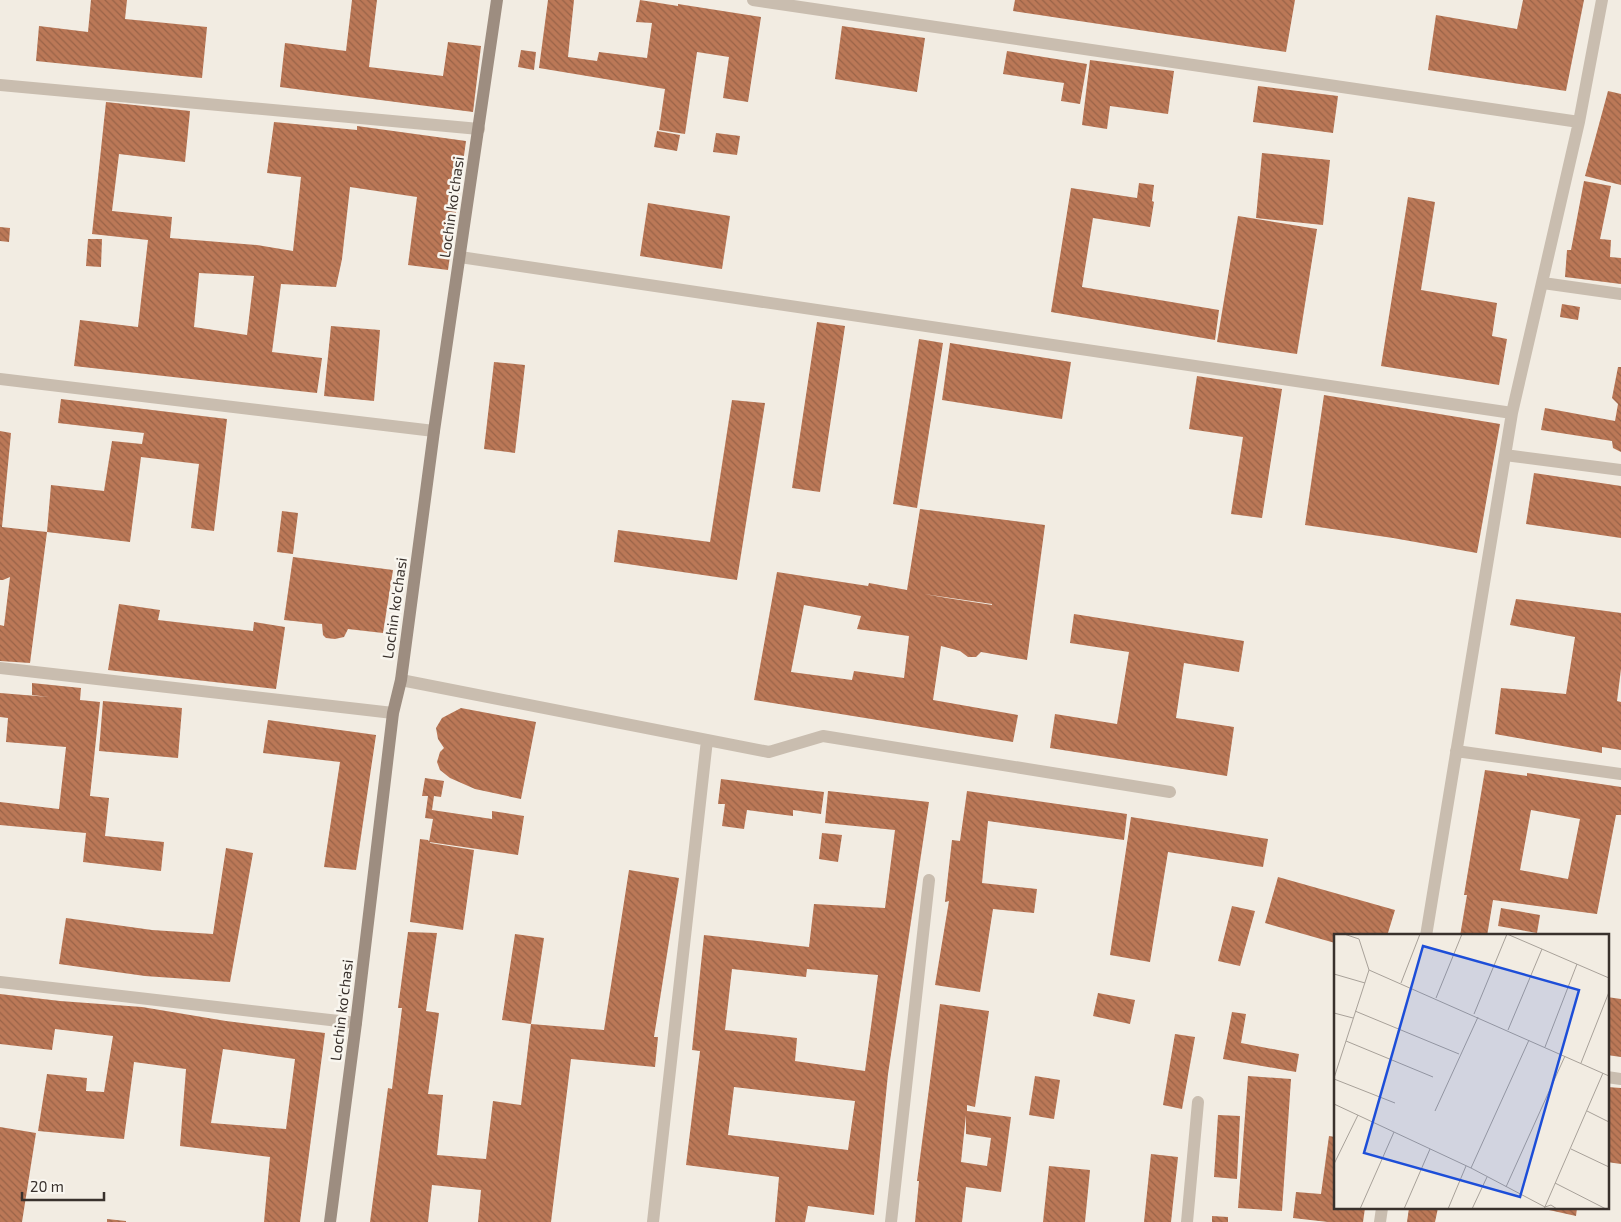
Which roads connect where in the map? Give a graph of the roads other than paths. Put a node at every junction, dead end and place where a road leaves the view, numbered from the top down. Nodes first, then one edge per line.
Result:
1 (497, 0) edge
2 (753, 0) edge
3 (1602, 0) edge
4 (0, 85) edge
5 (1579, 122) junction
6 (479, 130) junction
7 (460, 257) junction
8 (1543, 283) junction
9 (1621, 294) edge
10 (0, 379) edge
11 (1512, 413) junction
12 (434, 431) junction
13 (1505, 455) junction
14 (1621, 470) edge
15 (0, 668) edge
16 (401, 680) junction
17 (393, 713) junction
18 (707, 740) junction
19 (1456, 751) junction
20 (1621, 774) edge
21 (1170, 792) dead end
22 (929, 880) dead end
23 (1426, 934) edge
24 (0, 982) edge
25 (356, 1023) junction
26 (1608, 1077) edge
27 (1621, 1079) edge
28 (1198, 1102) dead end
29 (330, 1222) edge
30 (653, 1222) edge
31 (891, 1222) edge
32 (1187, 1222) edge

1 - 6 street, Lochin ko'chasi
2 - 5 street
3 - 5 street
4 - 6 street
5 - 8 street
6 - 7 street, Lochin ko'chasi
7 - 11 street
7 - 12 street, Lochin ko'chasi
8 - 9 street
8 - 11 street
10 - 12 street
11 - 13 street
12 - 16 street, Lochin ko'chasi
13 - 14 street
13 - 19 street
15 - 17 street
16 - 17 street, Lochin ko'chasi
16 - 18 street
17 - 25 street, Lochin ko'chasi
18 - 21 street
18 - 30 street
19 - 20 street
19 - 23 street
22 - 31 street
24 - 25 street
25 - 29 street, Lochin ko'chasi
26 - 27 street
28 - 32 street

